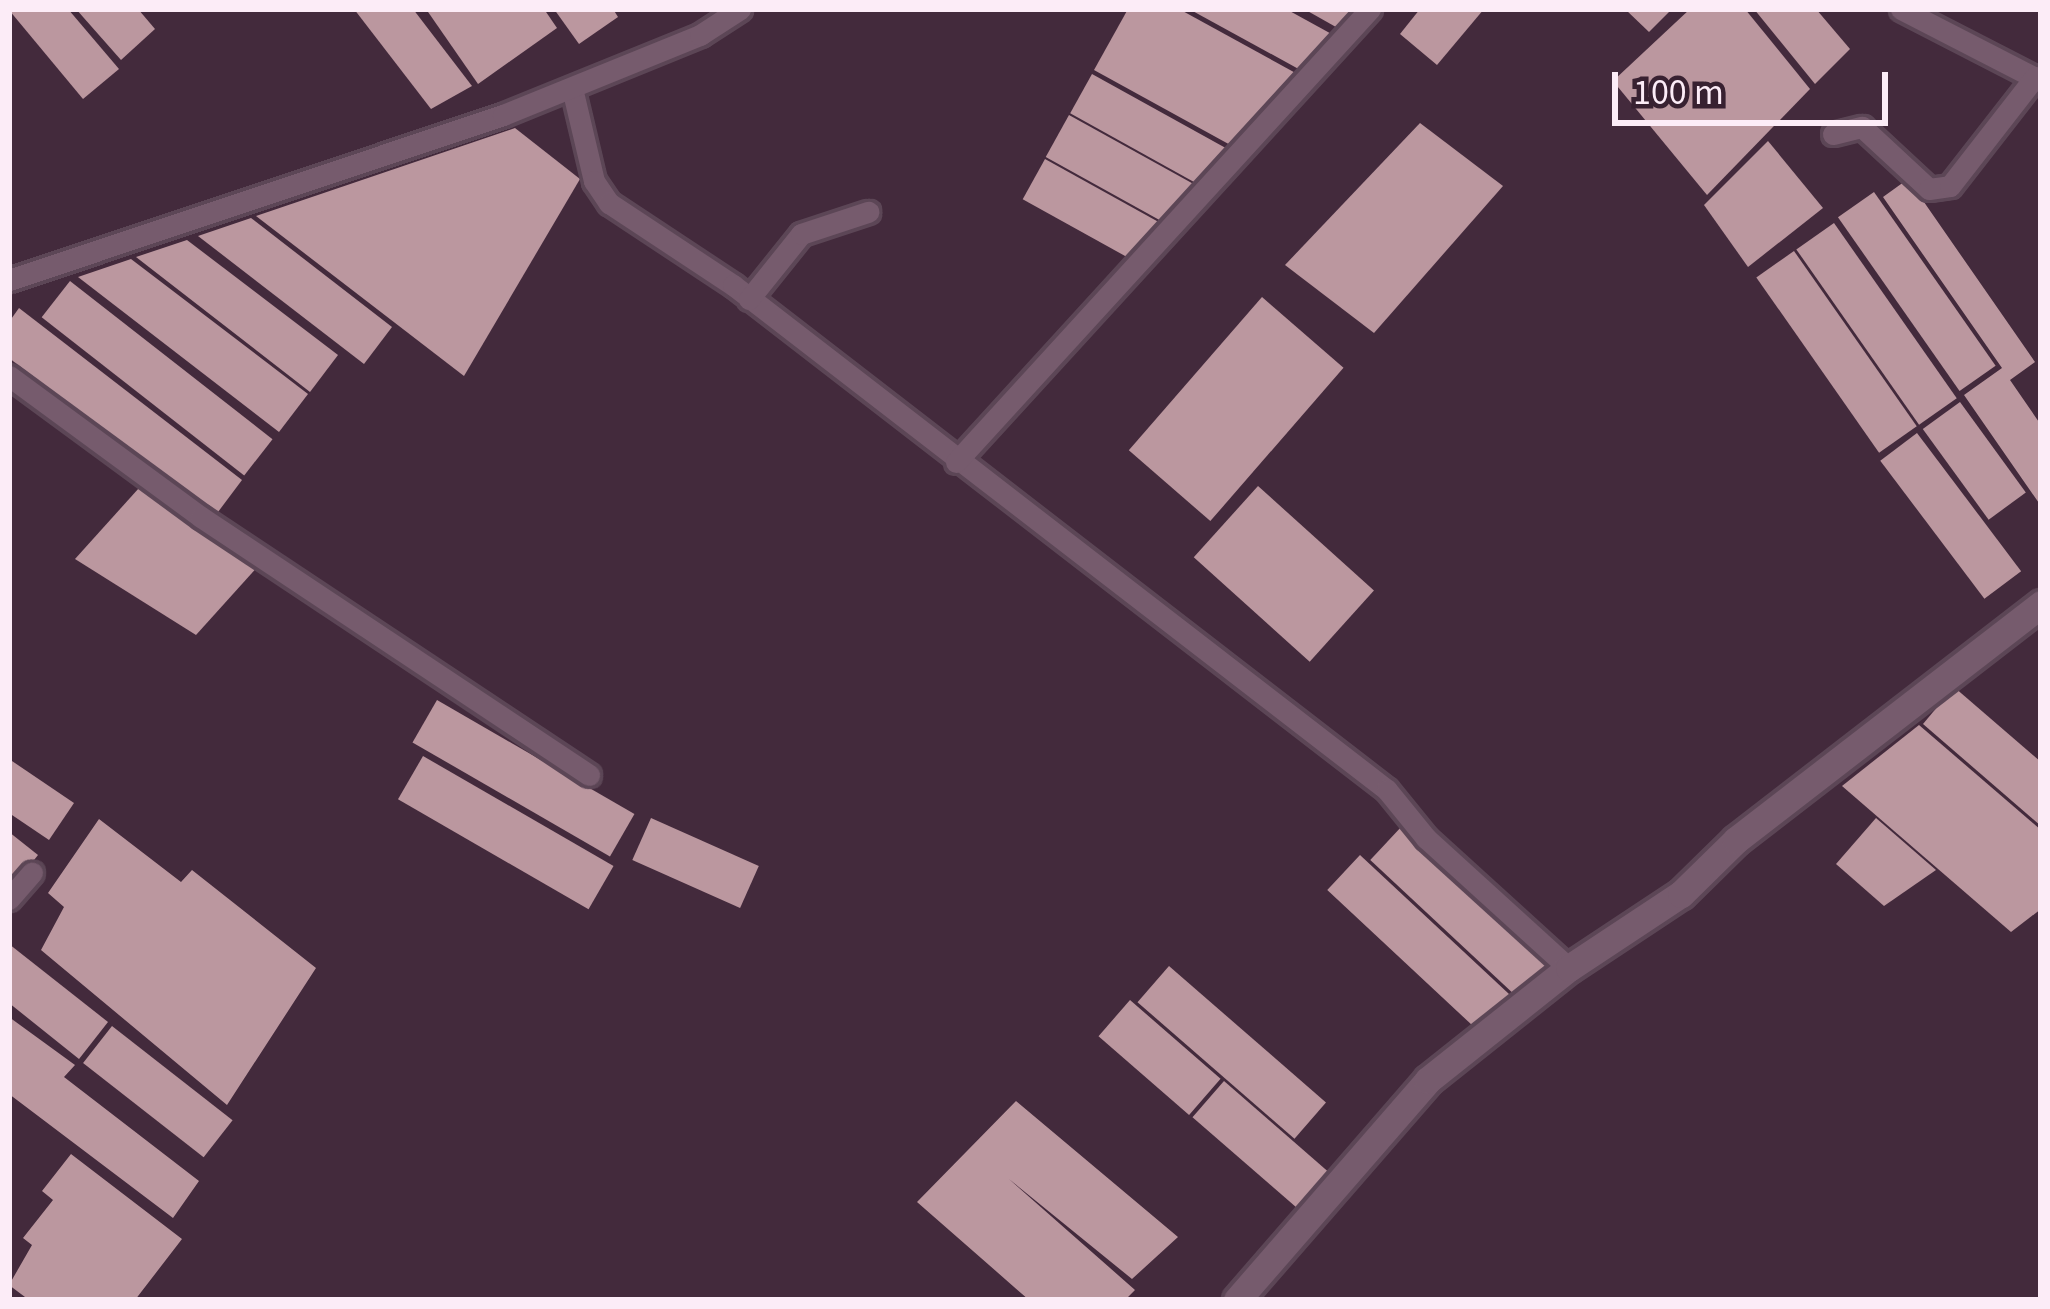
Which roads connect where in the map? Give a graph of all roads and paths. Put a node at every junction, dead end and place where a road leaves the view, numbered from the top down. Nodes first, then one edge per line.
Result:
1 (740, 9) edge
2 (1370, 9) edge
3 (1901, 9) edge
4 (2038, 79) edge
5 (572, 88) junction
6 (1833, 134) dead end
7 (868, 212) dead end
8 (9, 280) edge
9 (749, 299) junction
10 (9, 376) edge
11 (956, 462) junction
12 (2041, 604) edge
13 (589, 775) dead end
14 (32, 873) dead end
15 (9, 899) edge
16 (1569, 968) junction
17 (1237, 1300) edge

1 - 5 street
2 - 11 street
3 - 4 street
4 - 6 street
5 - 8 street
5 - 9 street
7 - 9 street
9 - 11 street
10 - 13 street
11 - 16 street
12 - 16 street
14 - 15 street
16 - 17 street

